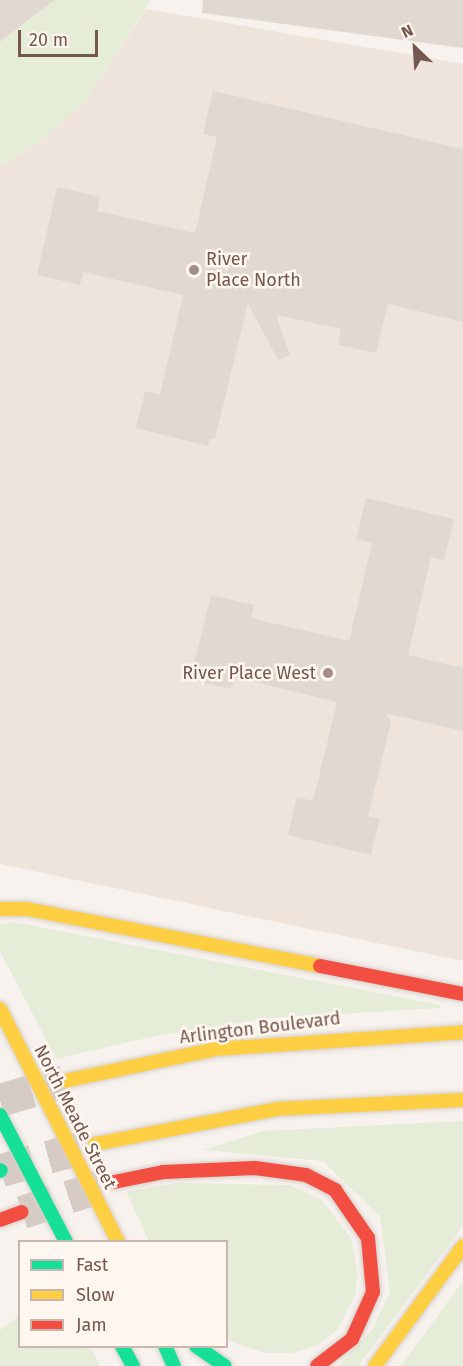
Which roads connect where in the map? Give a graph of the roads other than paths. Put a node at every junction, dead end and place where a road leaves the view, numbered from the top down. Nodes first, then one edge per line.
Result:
1 (32, 893) dead end
2 (0, 909) edge
3 (178, 940) junction
4 (463, 994) edge
5 (0, 1009) edge
6 (463, 1032) edge
7 (63, 1081) tunnel mouth
8 (463, 1100) edge
9 (0, 1115) edge
10 (95, 1144) tunnel mouth
11 (114, 1182) tunnel mouth
12 (22, 1212) tunnel mouth
13 (0, 1220) edge
14 (65, 1240) edge
15 (117, 1240) edge
16 (463, 1246) edge
17 (123, 1348) edge
18 (165, 1348) edge
19 (198, 1348) edge
20 (133, 1366) edge
21 (174, 1366) edge
22 (225, 1366) edge
23 (318, 1366) edge
24 (375, 1366) edge

1 - 3 main road
2 - 3 main road
3 - 4 main road
5 - 15 main road, North Meade Street, bridge
6 - 7 main road, Arlington Boulevard
8 - 10 main road
9 - 14 main road, bridge
11 - 23 main road
12 - 13 main road
16 - 24 main road
17 - 20 main road
18 - 21 main road
19 - 22 main road

